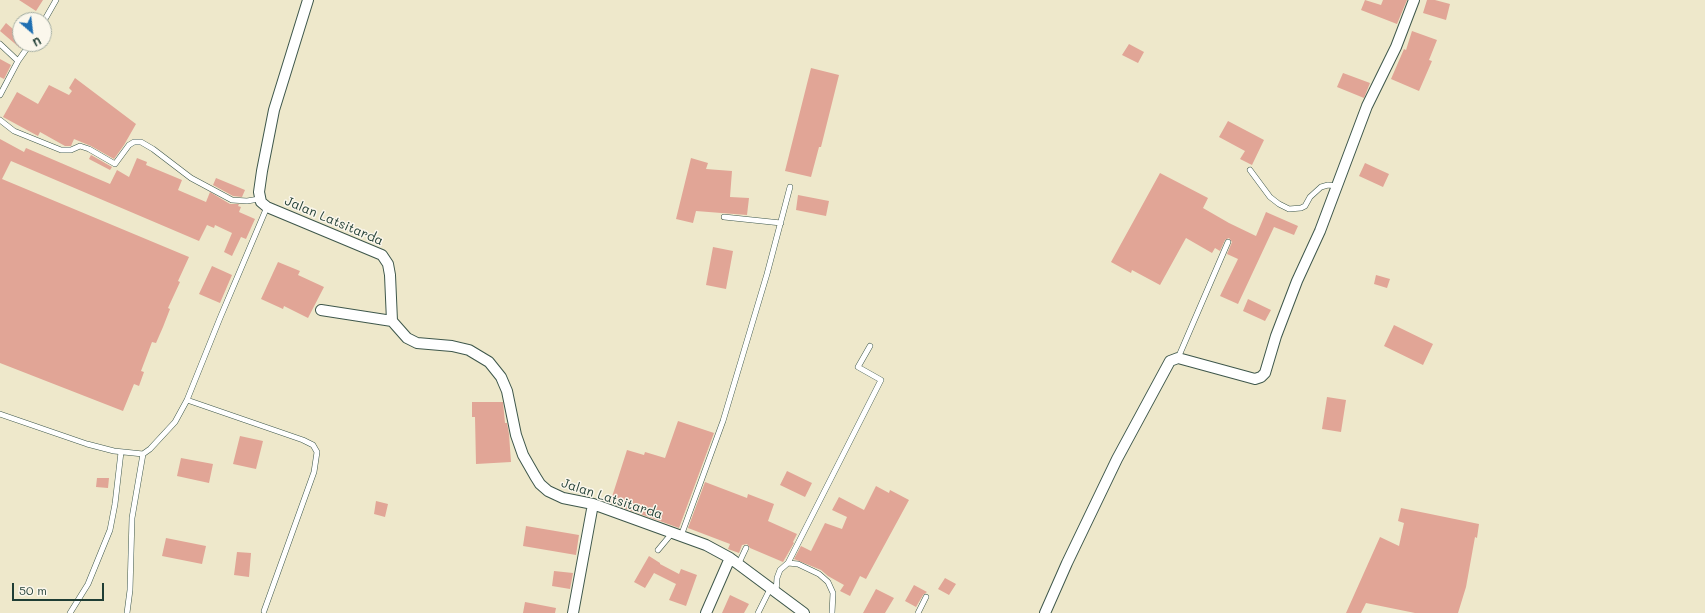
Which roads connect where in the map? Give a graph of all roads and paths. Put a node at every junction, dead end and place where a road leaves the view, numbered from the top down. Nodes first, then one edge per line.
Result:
1 (56, 0) edge
2 (308, 0) edge
3 (1414, 0) edge
4 (49, 12) edge
5 (0, 44) edge
6 (24, 52) edge
7 (18, 61) junction
8 (0, 94) edge
9 (0, 120) edge
10 (1250, 170) dead end
11 (1337, 186) junction
12 (790, 187) dead end
13 (259, 199) junction
14 (268, 207) junction
15 (724, 217) dead end
16 (780, 223) junction
17 (1228, 242) dead end
18 (321, 310) dead end
19 (392, 321) junction
20 (870, 346) dead end
21 (1178, 358) junction
22 (187, 400) junction
23 (0, 414) edge
24 (121, 452) junction
25 (143, 454) junction
26 (593, 504) junction
27 (677, 534) junction
28 (746, 548) dead end
29 (658, 550) dead end
30 (730, 558) junction
31 (788, 563) junction
32 (738, 565) junction
33 (773, 591) junction
34 (926, 597) dead end
35 (264, 611) dead end
36 (70, 613) edge
37 (127, 613) edge
38 (573, 613) edge
39 (706, 613) edge
40 (758, 613) edge
41 (804, 613) edge
42 (832, 613) edge
43 (918, 613) edge
44 (1045, 613) edge

1 - 4 lane
2 - 13 street
3 - 11 street
5 - 7 lane
6 - 7 lane
7 - 8 lane
9 - 13 lane
10 - 11 lane
11 - 21 street
12 - 16 lane
13 - 14 street, Jalan Latsitarda
14 - 19 street, Jalan Latsitarda
14 - 22 lane
15 - 16 lane
16 - 27 lane
17 - 21 lane
18 - 19 street
19 - 26 street, Jalan Latsitarda
20 - 31 lane
21 - 44 street
22 - 25 lane
22 - 35 lane
23 - 24 lane
24 - 25 lane
24 - 36 lane
25 - 37 lane
26 - 27 street, Jalan Latsitarda
26 - 38 street
27 - 29 lane
27 - 30 street, Jalan Latsitarda
28 - 32 lane
30 - 32 street, Jalan Latsitarda
30 - 39 street
31 - 33 lane
31 - 42 lane
32 - 33 street, Jalan Latsitarda
33 - 40 lane
33 - 41 street, Jalan Latsitarda
34 - 43 lane

